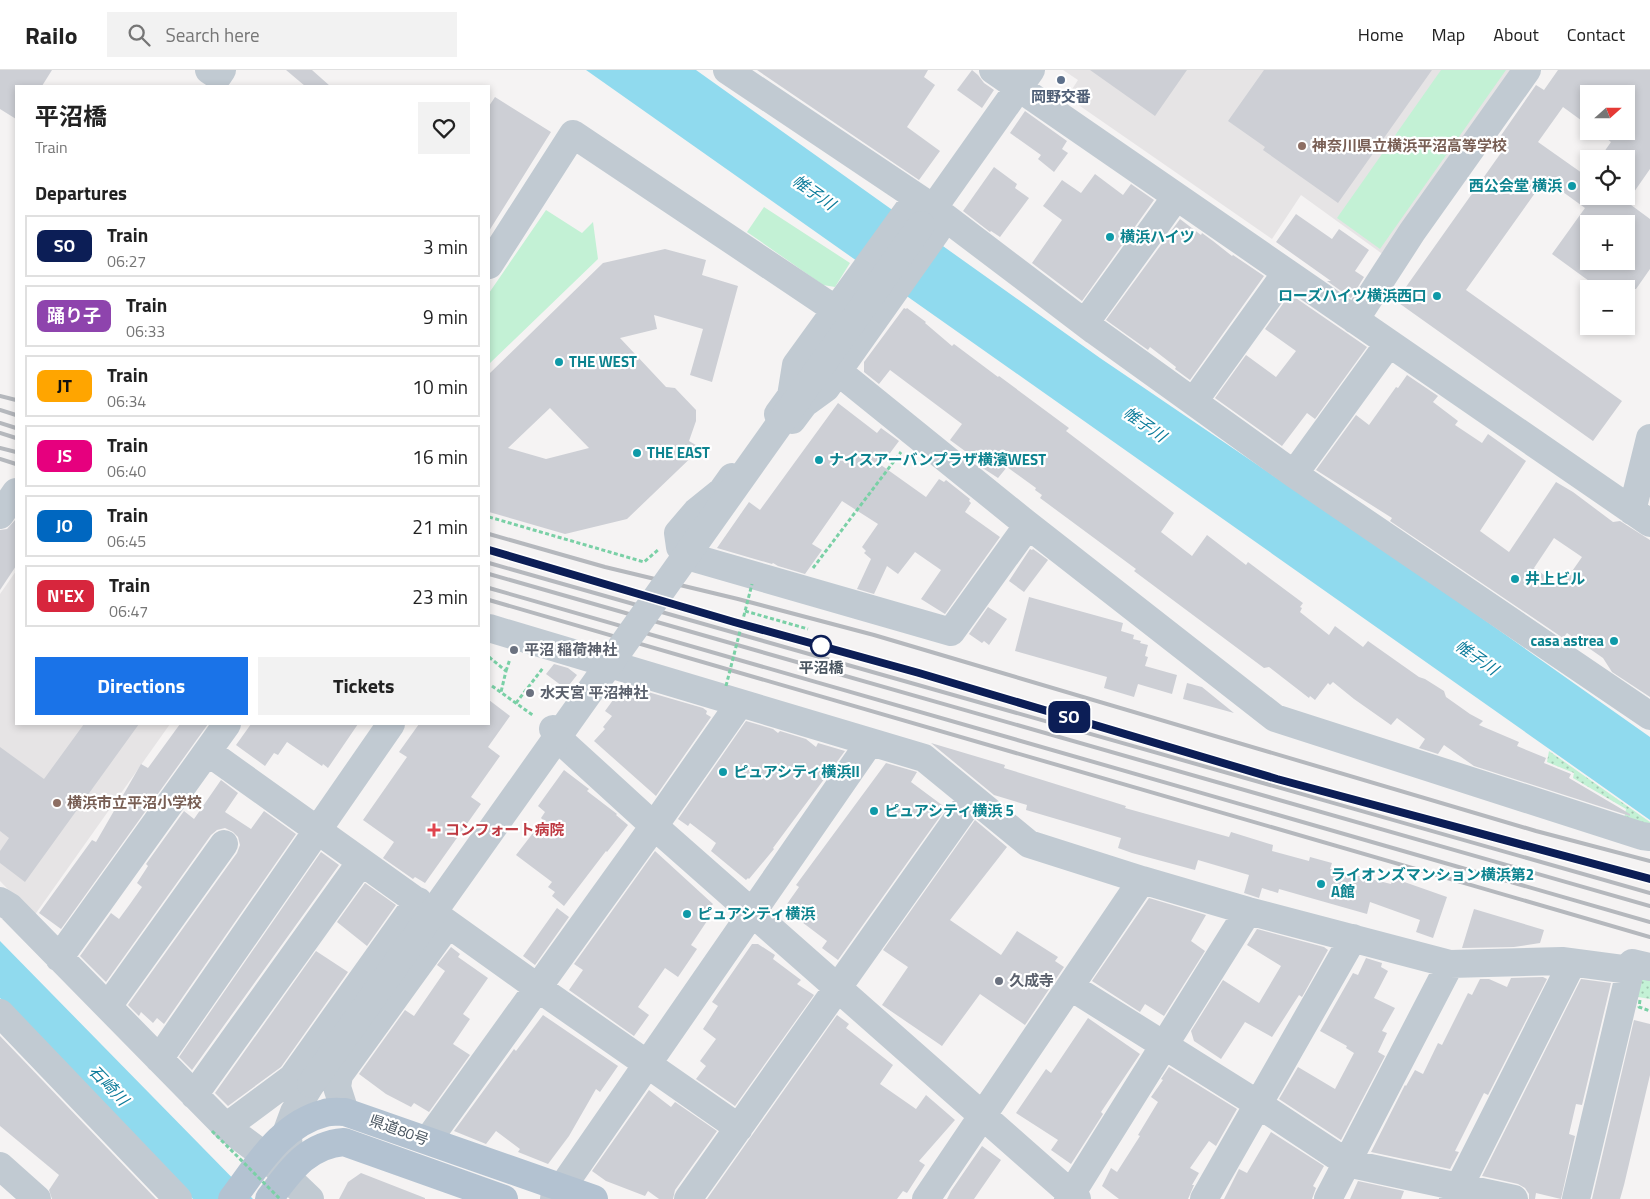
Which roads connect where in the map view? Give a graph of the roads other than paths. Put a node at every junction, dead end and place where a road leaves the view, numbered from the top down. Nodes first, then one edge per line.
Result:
1 (209, 70) edge
2 (222, 70) edge
3 (727, 70) edge
4 (992, 70) edge
5 (1527, 70) edge
6 (1025, 79) edge
7 (1176, 198) junction
8 (926, 218) junction
9 (490, 263) edge
10 (1286, 273) junction
11 (836, 310) junction
12 (1354, 320) junction
13 (1085, 323) junction
14 (1389, 343) junction
15 (809, 348) junction
16 (838, 371) junction
17 (1194, 401) junction
18 (1650, 438) edge
19 (1294, 474) junction
20 (0, 488) edge
21 (15, 492) edge
22 (15, 493) edge
23 (0, 515) edge
24 (1641, 517) edge
25 (1028, 525) junction
26 (694, 558) junction
27 (492, 641) edge
28 (609, 664) junction
29 (733, 694) junction
30 (1650, 716) edge
31 (226, 725) edge
32 (390, 725) edge
33 (557, 736) junction
34 (870, 742) junction
35 (208, 752) junction
36 (972, 798) junction
37 (654, 826) junction
38 (317, 830) junction
39 (1646, 837) edge
40 (224, 844) dead end
41 (361, 862) junction
42 (1142, 880) junction
43 (0, 901) edge
44 (1248, 911) junction
45 (433, 912) junction
46 (752, 912) junction
47 (1353, 938) junction
48 (59, 958) junction
49 (1572, 963) junction
50 (1450, 964) junction
51 (1640, 969) edge
52 (1071, 987) junction
53 (538, 988) junction
54 (838, 988) junction
55 (108, 1006) junction
56 (0, 1014) edge
57 (1164, 1046) junction
58 (159, 1058) junction
59 (647, 1064) junction
60 (302, 1081) junction
61 (194, 1095) junction
62 (1258, 1104) junction
63 (345, 1112) junction
64 (982, 1117) junction
65 (739, 1128) junction
66 (219, 1129) junction
67 (288, 1131) junction
68 (428, 1140) junction
69 (265, 1156) junction
70 (1347, 1163) junction
71 (0, 1166) edge
72 (283, 1188) edge
73 (240, 1189) edge
74 (558, 1193) edge
75 (1456, 1193) edge
76 (1072, 1197) edge
77 (37, 1199) edge
78 (178, 1199) edge
79 (269, 1199) edge
80 (310, 1199) edge
81 (504, 1199) edge
82 (594, 1199) edge
83 (688, 1199) edge
84 (926, 1199) edge
85 (1204, 1199) edge
86 (1328, 1199) edge
87 (1514, 1199) edge
88 (1576, 1199) edge

1 - 2 street
3 - 8 street
4 - 6 street
5 - 12 street
6 - 7 street
6 - 8 street
7 - 10 street
7 - 13 street
8 - 11 street
8 - 13 street
8 - 16 street
8 - 60 street, bridge
9 - 11 street
10 - 12 street
10 - 17 street
11 - 15 street
12 - 14 street
13 - 17 street
14 - 19 street
14 - 24 street
15 - 16 street
15 - 26 street
16 - 25 street
16 - 26 street
17 - 19 street
18 - 24 street
19 - 30 street
20 - 21 street
22 - 23 street
25 - 26 street
25 - 39 street
27 - 28 street
28 - 29 street
28 - 33 street
29 - 34 street
29 - 37 street
31 - 35 street
32 - 38 street
33 - 37 street
33 - 45 street
34 - 36 street
34 - 46 street
35 - 38 street
35 - 48 street
36 - 42 street
36 - 54 street
37 - 46 street
37 - 53 street
38 - 41 street
38 - 58 street
40 - 55 street
41 - 45 street
41 - 61 street
42 - 44 street
42 - 52 street
43 - 48 street
44 - 47 street
44 - 57 street
45 - 53 street
45 - 60 street
45 - 63 street
46 - 54 street
46 - 59 street
47 - 50 street
47 - 62 street
48 - 55 street
49 - 50 street
49 - 51 street
49 - 75 street
50 - 70 street
51 - 88 street
52 - 57 street
52 - 64 street
53 - 59 street
53 - 68 street
54 - 64 street
54 - 65 street
55 - 58 street
56 - 78 street
57 - 62 street
57 - 76 street
58 - 61 street
59 - 65 street
59 - 74 street
60 - 66 street
60 - 67 street
61 - 66 street
62 - 70 street
62 - 85 street
63 - 67 main road, 県道80号
63 - 68 main road, 県道80号
64 - 76 street
64 - 84 street
65 - 83 street
66 - 69 street
67 - 69 main road, 県道80号
67 - 72 street
68 - 74 main road, 県道80号
69 - 72 street
69 - 73 main road, 県道80号
70 - 75 street
70 - 86 street
71 - 77 street
72 - 79 main road, 県道80号
72 - 80 street
72 - 81 main road, 県道80号
74 - 82 main road, 県道80号
75 - 87 street

